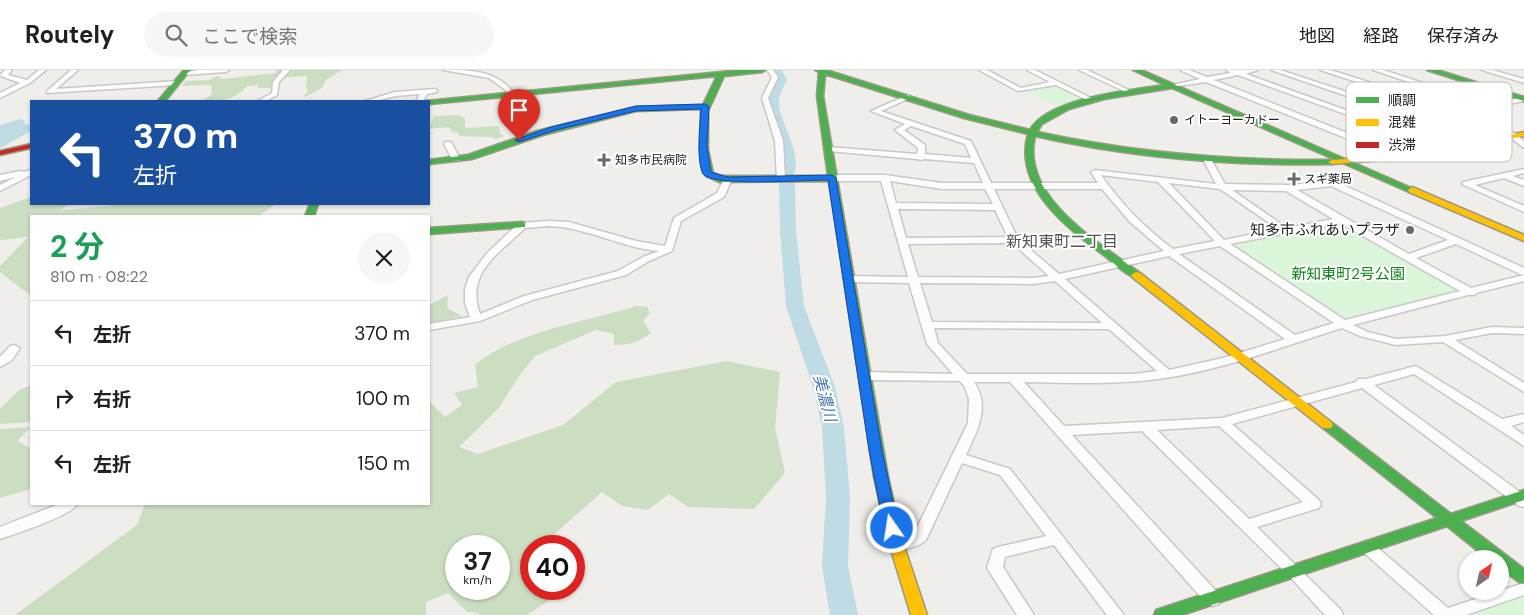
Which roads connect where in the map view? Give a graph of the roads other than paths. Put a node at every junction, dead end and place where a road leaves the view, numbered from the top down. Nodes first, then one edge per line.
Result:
1 (9, 70) edge
2 (43, 70) edge
3 (75, 70) edge
4 (226, 70) edge
5 (286, 70) edge
6 (446, 70) edge
7 (762, 70) edge
8 (770, 70) edge
9 (821, 70) edge
10 (982, 70) edge
11 (1030, 70) edge
12 (1082, 70) edge
13 (1136, 70) edge
14 (1183, 70) edge
15 (1229, 70) edge
16 (1255, 70) edge
17 (1274, 70) edge
18 (1322, 70) edge
19 (1430, 70) edge
20 (1485, 70) edge
21 (465, 71) edge
22 (1379, 71) edge
23 (722, 72) edge
24 (1238, 73) junction
25 (182, 75) edge
26 (1205, 79) junction
27 (1350, 79) junction
28 (28, 82) junction
29 (1360, 82) edge
30 (1413, 82) edge
31 (1469, 82) edge
32 (1524, 82) edge
33 (1058, 83) junction
34 (0, 86) edge
35 (1174, 86) junction
36 (1324, 86) junction
37 (15, 88) junction
38 (435, 91) dead end
39 (1132, 93) junction
40 (1346, 93) edge
41 (512, 94) junction
42 (1512, 95) edge
43 (0, 96) edge
44 (426, 97) edge
45 (908, 98) junction
46 (1524, 99) edge
47 (162, 100) edge
48 (263, 100) edge
49 (373, 100) edge
50 (1093, 101) junction
51 (705, 106) junction
52 (1346, 112) edge
53 (911, 123) junction
54 (1524, 129) edge
55 (1032, 132) junction
56 (1515, 134) edge
57 (1346, 135) edge
58 (448, 144) dead end
59 (30, 146) edge
60 (1524, 146) edge
61 (828, 149) junction
62 (0, 153) edge
63 (921, 158) junction
64 (456, 159) junction
65 (1207, 159) junction
66 (1342, 160) junction
67 (1346, 160) edge
68 (978, 161) junction
69 (430, 162) edge
70 (1346, 162) edge
71 (1347, 162) edge
72 (30, 171) edge
73 (1524, 171) edge
74 (30, 172) edge
75 (1504, 175) junction
76 (0, 178) edge
77 (832, 178) junction
78 (886, 178) junction
79 (728, 179) junction
80 (781, 179) junction
81 (1162, 181) junction
82 (1524, 183) edge
83 (987, 185) junction
84 (1037, 185) junction
85 (1103, 186) junction
86 (1222, 187) junction
87 (0, 188) edge
88 (1288, 188) junction
89 (893, 206) junction
90 (999, 207) junction
91 (1524, 209) edge
92 (1341, 220) junction
93 (522, 225) junction
94 (430, 231) edge
95 (1286, 232) junction
96 (1524, 238) edge
97 (1014, 240) junction
98 (902, 241) junction
99 (1456, 241) junction
100 (1223, 244) junction
101 (669, 249) junction
102 (1170, 253) junction
103 (1409, 257) junction
104 (1122, 264) junction
105 (1524, 272) edge
106 (1056, 278) junction
107 (1524, 278) edge
108 (848, 279) junction
109 (913, 280) junction
110 (1471, 293) junction
111 (476, 319) junction
112 (1344, 324) junction
113 (926, 325) junction
114 (1112, 326) junction
115 (430, 327) edge
116 (1507, 331) junction
117 (1524, 332) edge
118 (1445, 339) junction
119 (1294, 340) junction
120 (1524, 341) edge
121 (14, 348) dead end
122 (1238, 356) junction
123 (0, 363) edge
124 (1167, 374) junction
125 (865, 376) junction
126 (965, 379) junction
127 (1014, 379) junction
128 (1363, 382) junction
129 (1524, 388) edge
130 (1298, 403) junction
131 (1524, 418) edge
132 (1222, 422) junction
133 (1500, 424) junction
134 (1146, 427) junction
135 (1062, 432) junction
136 (1524, 441) edge
137 (958, 457) junction
138 (1522, 498) edge
139 (68, 505) edge
140 (1451, 520) junction
141 (1246, 525) junction
142 (0, 533) edge
143 (1056, 539) junction
144 (896, 543) junction
145 (1367, 547) junction
146 (1489, 550) edge
147 (1509, 566) edge
148 (1294, 572) junction
149 (1524, 578) edge
150 (1524, 589) edge
151 (1213, 599) junction
152 (919, 615) edge
153 (1026, 615) edge
154 (1116, 615) edge
155 (1162, 615) edge
156 (1335, 615) edge
157 (1446, 615) edge

1 - 28 street
2 - 28 street
3 - 25 street
4 - 25 street
5 - 48 street
6 - 21 street
7 - 23 main road
8 - 80 street
9 - 45 main road
9 - 55 main road
9 - 61 main road
10 - 33 street
11 - 33 street
12 - 39 street
13 - 35 main road
14 - 26 street
15 - 24 street
16 - 24 street
17 - 36 street
18 - 27 street
19 - 31 main road
20 - 32 street
21 - 41 street
22 - 27 street
22 - 30 street
23 - 41 main road
23 - 51 main road
24 - 26 street
24 - 52 street
25 - 47 main road
26 - 35 street
26 - 57 street
27 - 29 street
27 - 36 street
28 - 37 street
33 - 50 street
34 - 37 street
35 - 39 main road
35 - 66 main road
36 - 40 street
37 - 43 street
38 - 44 street
39 - 50 main road
41 - 44 main road
42 - 46 main road
44 - 49 street
45 - 53 street
45 - 55 main road
50 - 55 main road
51 - 64 main road
51 - 79 main road
53 - 63 street
53 - 68 street
54 - 56 main road
55 - 65 main road
55 - 66 main road
55 - 84 main road
56 - 60 street
58 - 64 street
59 - 62 main road
61 - 63 street
61 - 77 main road
63 - 68 street
64 - 69 main road
65 - 66 main road
65 - 86 street
66 - 67 main road
66 - 70 main road
68 - 83 street
71 - 96 main road
72 - 76 street
73 - 75 street
74 - 87 street
75 - 82 street
75 - 91 street
77 - 78 street
77 - 80 main road
77 - 108 main road
78 - 83 street
78 - 89 street
79 - 80 main road
79 - 101 street
81 - 85 street
81 - 86 street
81 - 100 street
83 - 84 street
83 - 90 street
84 - 85 street
84 - 104 main road
85 - 102 street
86 - 88 street
86 - 95 street
88 - 92 street
88 - 99 street
89 - 90 street
89 - 98 street
90 - 97 street
92 - 95 street
92 - 103 street
93 - 94 main road
93 - 101 street
93 - 111 street
95 - 100 street
97 - 98 street
97 - 106 street
98 - 109 street
99 - 103 street
99 - 105 street
100 - 102 street
100 - 112 street
101 - 111 street
102 - 104 street
102 - 119 street
103 - 110 street
104 - 106 street
104 - 122 main road
106 - 109 street
106 - 114 street
107 - 110 street
108 - 109 street
108 - 125 main road
109 - 113 street
110 - 112 street
111 - 115 street
112 - 118 street
112 - 119 street
113 - 114 street
113 - 126 street
114 - 124 street
116 - 117 street
116 - 118 street
116 - 120 street
118 - 129 street
119 - 122 street
121 - 123 street
122 - 124 street
122 - 130 main road
124 - 127 street
125 - 126 street
125 - 144 main road
126 - 127 street
126 - 137 street
127 - 135 street
128 - 130 street
128 - 133 street
128 - 138 street
130 - 132 street
130 - 140 main road
131 - 133 street
132 - 134 street
132 - 141 street
133 - 136 street
134 - 135 street
134 - 141 street
135 - 151 street
137 - 143 street
137 - 144 street
138 - 140 main road
139 - 142 street
140 - 145 main road
140 - 146 main road
141 - 148 street
143 - 153 street
143 - 154 street
144 - 152 main road
145 - 148 main road
145 - 157 street
147 - 149 main road
148 - 151 main road
148 - 156 street
150 - 157 street
151 - 155 main road

